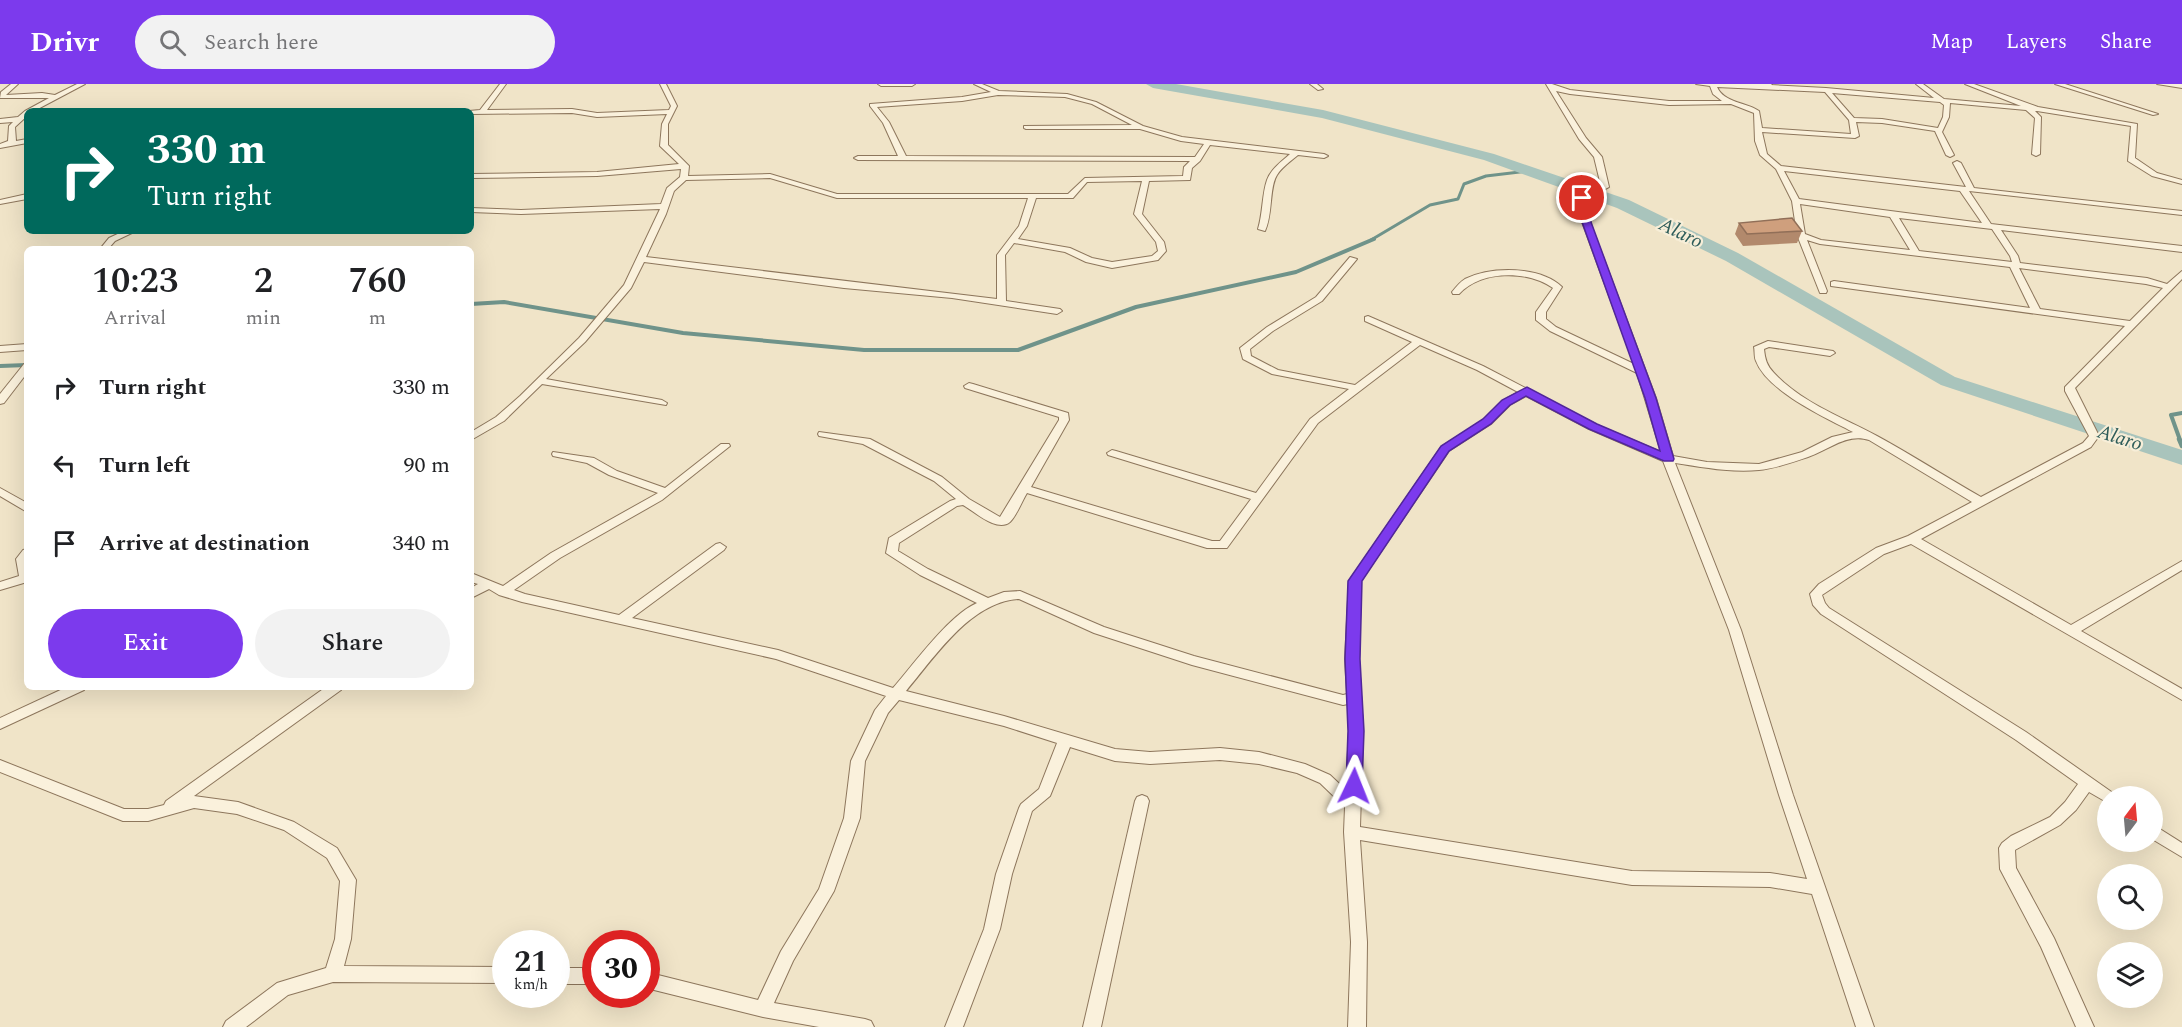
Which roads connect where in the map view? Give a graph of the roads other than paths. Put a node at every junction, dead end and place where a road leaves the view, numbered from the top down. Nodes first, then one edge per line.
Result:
1 (15, 84) edge
2 (82, 84) edge
3 (503, 84) edge
4 (663, 84) edge
5 (880, 84) edge
6 (912, 84) edge
7 (977, 84) edge
8 (1699, 84) edge
9 (1919, 84) edge
10 (1968, 84) edge
11 (2058, 84) edge
12 (2160, 84) edge
13 (1550, 85) edge
14 (1713, 86) junction
15 (1768, 86) edge
16 (2182, 86) edge
17 (1826, 90) junction
18 (998, 93) junction
19 (53, 97) junction
20 (1944, 100) junction
21 (1733, 102) junction
22 (35, 108) edge
23 (2033, 109) junction
24 (483, 111) junction
25 (474, 112) edge
26 (671, 112) junction
27 (2155, 114) dead end
28 (24, 115) edge
29 (18, 119) junction
30 (1852, 120) junction
31 (0, 121) edge
32 (1026, 127) dead end
33 (1141, 127) junction
34 (1759, 130) junction
35 (1938, 131) junction
36 (24, 142) edge
37 (1208, 143) junction
38 (9, 144) junction
39 (0, 146) edge
40 (1295, 154) junction
41 (2036, 154) dead end
42 (1950, 155) dead end
43 (1324, 156) dead end
44 (858, 158) dead end
45 (903, 158) junction
46 (1197, 159) junction
47 (1956, 163) dead end
48 (685, 166) junction
49 (1779, 168) junction
50 (474, 176) edge
51 (684, 178) junction
52 (1146, 179) junction
53 (2182, 182) edge
54 (1963, 189) junction
55 (1972, 190) junction
56 (1033, 196) junction
57 (24, 197) edge
58 (1796, 201) junction
59 (0, 202) edge
60 (664, 206) junction
61 (474, 210) edge
62 (2182, 213) edge
63 (1893, 215) junction
64 (1992, 227) junction
65 (1262, 229) dead end
66 (125, 234) edge
67 (1801, 235) junction
68 (1012, 240) junction
69 (106, 246) edge
70 (2182, 249) edge
71 (1916, 254) junction
72 (1353, 258) dead end
73 (640, 259) junction
74 (2015, 266) junction
75 (2182, 274) edge
76 (1834, 284) dead end
77 (2168, 287) junction
78 (1823, 291) dead end
79 (1456, 292) dead end
80 (1002, 303) junction
81 (2036, 310) junction
82 (1057, 311) dead end
83 (1368, 319) dead end
84 (2133, 324) junction
85 (1419, 341) junction
86 (24, 347) edge
87 (0, 350) edge
88 (1830, 353) dead end
89 (24, 370) edge
90 (1638, 370) junction
91 (539, 381) junction
92 (969, 386) dead end
93 (1357, 388) junction
94 (1527, 391) junction
95 (0, 401) edge
96 (662, 403) dead end
97 (823, 434) dead end
98 (474, 435) edge
99 (1868, 436) junction
100 (725, 446) dead end
101 (1112, 453) dead end
102 (557, 454) dead end
103 (1668, 459) junction
104 (1023, 488) junction
105 (0, 490) edge
106 (664, 491) junction
107 (1258, 497) junction
108 (965, 501) junction
109 (1980, 502) junction
110 (24, 506) edge
111 (1912, 539) junction
112 (720, 547) dead end
113 (2182, 565) edge
114 (24, 579) edge
115 (474, 579) edge
116 (486, 585) junction
117 (0, 586) edge
118 (474, 592) edge
119 (503, 592) junction
120 (988, 603) junction
121 (621, 620) junction
122 (2070, 631) junction
123 (73, 690) edge
124 (332, 690) edge
125 (896, 694) junction
126 (2182, 695) edge
127 (1354, 698) junction
128 (0, 724) edge
129 (1065, 740) junction
130 (0, 766) edge
131 (2087, 783) junction
132 (2097, 790) edge
133 (1142, 801) dead end
134 (1353, 805) junction
135 (164, 810) junction
136 (1352, 832) junction
137 (2163, 838) edge
138 (2182, 851) edge
139 (1819, 888) junction
140 (333, 974) junction
141 (492, 975) edge
142 (660, 983) edge
143 (763, 1009) junction
144 (232, 1027) edge
145 (865, 1027) edge
146 (954, 1027) edge
147 (1092, 1027) edge
148 (1357, 1027) edge
149 (1865, 1027) edge
150 (2085, 1027) edge

1 - 19 street
2 - 19 street
3 - 24 street
4 - 26 street
5 - 6 street
7 - 18 street
8 - 14 street
9 - 20 street
10 - 23 street
11 - 27 street
12 - 16 street
13 - 21 street
13 - 90 street
14 - 15 street
14 - 21 street
15 - 17 street
17 - 20 street
17 - 30 street
18 - 33 street
18 - 45 street
19 - 22 street
20 - 23 street
20 - 35 street
21 - 34 street
23 - 41 street
23 - 53 street
24 - 25 street
24 - 26 street
26 - 48 street
28 - 29 street
29 - 31 street
29 - 38 street
30 - 34 street
30 - 35 street
32 - 33 street
33 - 37 street
34 - 49 street
35 - 42 street
36 - 38 street
37 - 40 street
37 - 46 street
38 - 39 street
40 - 43 street
40 - 65 street
44 - 45 street
45 - 46 street
46 - 52 street
47 - 55 street
48 - 50 street
48 - 51 street
49 - 54 street
49 - 58 street
51 - 56 street
51 - 60 street
52 - 56 street
52 - 68 street
54 - 55 street
54 - 64 street
55 - 62 street
56 - 68 street
57 - 59 street
58 - 63 street
58 - 67 street
60 - 61 street
60 - 73 street
63 - 64 street
63 - 71 street
64 - 70 street
64 - 74 street
66 - 69 street
67 - 71 street
67 - 78 street
68 - 80 street
71 - 74 street
72 - 93 street
73 - 80 street
73 - 91 street
74 - 77 street
74 - 81 street
75 - 77 street
76 - 81 street
77 - 84 street
79 - 90 street
80 - 82 street
81 - 84 street
83 - 85 street
84 - 109 street
85 - 93 street
85 - 94 street
86 - 87 street
88 - 99 street
89 - 95 street
90 - 103 street
91 - 96 street
91 - 98 street
92 - 104 street
93 - 107 street
94 - 103 street
94 - 127 street
97 - 108 street
99 - 103 street
99 - 109 street
100 - 106 street
101 - 107 street
102 - 106 street
103 - 139 street
104 - 107 street
104 - 108 street
105 - 110 street
106 - 119 street
108 - 120 street
109 - 111 street
111 - 122 street
111 - 131 street
112 - 121 street
113 - 122 street
114 - 117 street
115 - 116 street
116 - 118 street
116 - 119 street
119 - 121 street
120 - 125 street
120 - 127 street
121 - 125 street
122 - 126 street
123 - 128 street
124 - 135 street
125 - 129 street
125 - 143 street
127 - 134 street
129 - 134 street
129 - 146 street
130 - 135 street
131 - 132 street
131 - 150 street
133 - 147 street
134 - 136 street
135 - 140 street
136 - 139 street
136 - 148 street
137 - 138 street
139 - 149 street
140 - 141 street
140 - 144 street
142 - 143 street
143 - 145 street

